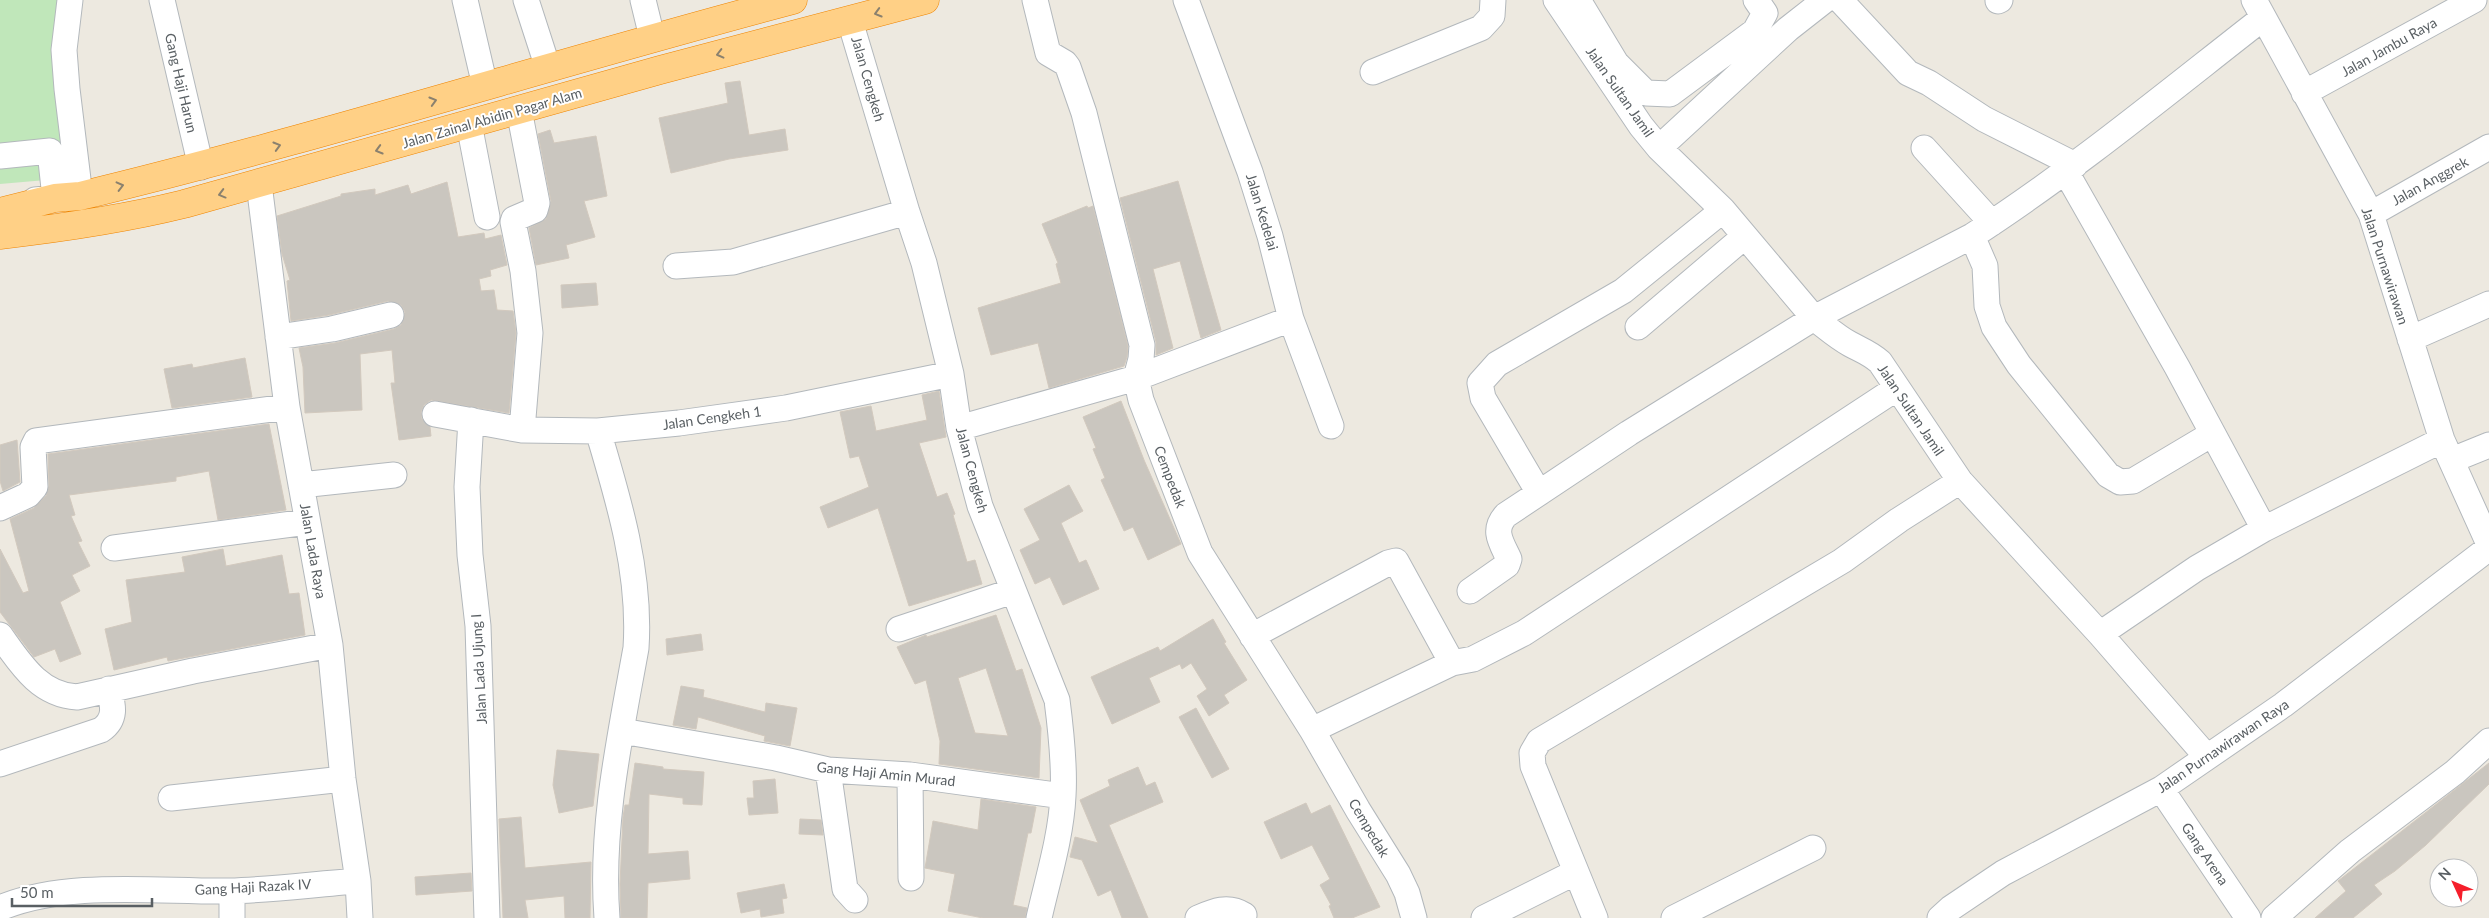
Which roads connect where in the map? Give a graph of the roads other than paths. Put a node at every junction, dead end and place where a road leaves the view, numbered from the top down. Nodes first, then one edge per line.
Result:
1 (70, 0) edge
2 (162, 0) edge
3 (465, 0) edge
4 (526, 0) edge
5 (643, 0) edge
6 (793, 0) edge
7 (924, 0) edge
8 (1035, 0) edge
9 (1186, 0) edge
10 (1493, 0) edge
11 (1556, 0) edge
12 (1578, 0) edge
13 (1756, 0) edge
14 (1825, 0) edge
15 (1840, 0) edge
16 (2474, 0) edge
17 (2258, 9) edge
18 (850, 21) junction
19 (652, 37) junction
20 (612, 49) junction
21 (548, 68) junction
22 (660, 70) junction
23 (1373, 72) dead end
24 (620, 81) junction
25 (485, 86) junction
26 (2304, 93) junction
27 (518, 110) junction
28 (470, 124) junction
29 (2489, 147) edge
30 (1659, 148) junction
31 (1924, 148) dead end
32 (0, 156) edge
33 (201, 167) junction
34 (2071, 168) junction
35 (259, 184) junction
36 (67, 197) junction
37 (0, 202) edge
38 (1723, 210) junction
39 (0, 212) edge
40 (907, 212) junction
41 (2370, 214) junction
42 (487, 217) dead end
43 (0, 225) edge
44 (58, 228) junction
45 (1982, 230) junction
46 (0, 235) edge
47 (1744, 236) junction
48 (676, 266) dead end
49 (2489, 304) edge
50 (391, 315) dead end
51 (1814, 318) junction
52 (1291, 319) junction
53 (1638, 327) dead end
54 (278, 337) junction
55 (2410, 339) junction
56 (951, 374) junction
57 (1136, 378) junction
58 (1897, 388) junction
59 (287, 407) junction
60 (435, 414) dead end
61 (471, 420) junction
62 (1331, 426) dead end
63 (959, 428) junction
64 (522, 430) junction
65 (598, 431) junction
66 (2212, 434) junction
67 (2489, 445) edge
68 (2447, 450) junction
69 (394, 475) dead end
70 (1960, 481) junction
71 (301, 486) junction
72 (1539, 493) junction
73 (0, 508) edge
74 (308, 522) junction
75 (2264, 529) junction
76 (2489, 544) edge
77 (114, 548) dead end
78 (2489, 548) edge
79 (1013, 591) junction
80 (1470, 591) dead end
81 (898, 629) dead end
82 (2100, 634) junction
83 (0, 635) edge
84 (1252, 636) junction
85 (330, 645) junction
86 (1452, 663) junction
87 (109, 689) junction
88 (1312, 730) junction
89 (622, 731) junction
90 (2489, 741) edge
91 (2207, 757) junction
92 (0, 764) edge
93 (828, 770) junction
94 (910, 775) junction
95 (343, 779) junction
96 (2161, 789) junction
97 (1063, 796) junction
98 (171, 798) dead end
99 (1813, 848) dead end
100 (1576, 872) junction
101 (911, 878) dead end
102 (358, 880) junction
103 (232, 891) junction
104 (855, 900) dead end
105 (0, 908) edge
106 (1244, 915) dead end
107 (232, 918) edge
108 (360, 918) edge
109 (487, 918) edge
110 (607, 918) edge
111 (1039, 918) edge
112 (1198, 918) edge
113 (1414, 918) edge
114 (1484, 918) edge
115 (1595, 918) edge
116 (1674, 918) edge
117 (1940, 918) edge
118 (2248, 918) edge
119 (2274, 918) edge

1 - 36 street
2 - 33 street, Gang Haji Harun
3 - 25 street
4 - 21 street
5 - 19 street
6 - 19 highway
7 -> 18 highway, Jalan Zainal Abidin Pagar Alam
8 - 57 street, Cempedak
9 - 52 street, Jalan Kedelai
10 - 23 street
11 - 30 street, Jalan Sultan Jamil
12 - 13 street
14 - 30 street
15 - 34 street
16 - 26 street, Jalan Jambu Raya
17 - 26 street, Jalan Purnawirawan
17 - 34 street
18 -> 22 highway, Jalan Zainal Abidin Pagar Alam
18 - 40 street, Jalan Cengkeh
19 - 20 highway
19 - 22 highway
20 - 21 highway
20 - 24 highway
21 - 25 highway
22 - 24 highway, Jalan Zainal Abidin Pagar Alam
24 - 27 highway, Jalan Zainal Abidin Pagar Alam
33 -> 25 highway
26 - 41 street, Jalan Purnawirawan
27 - 28 highway, Jalan Zainal Abidin Pagar Alam
27 - 64 street
28 -> 35 highway, Jalan Zainal Abidin Pagar Alam
28 - 42 street
29 - 41 street, Jalan Anggrek
30 - 38 street, Jalan Sultan Jamil
31 - 45 street
32 - 36 street
36 -> 33 highway
34 - 45 street
34 - 66 street
35 -> 44 highway, Jalan Zainal Abidin Pagar Alam
35 - 54 street, Jalan Lada Raya
36 - 37 street
36 - 39 highway
38 - 47 street, Jalan Sultan Jamil
38 - 72 street
40 - 48 street
40 - 56 street, Jalan Cengkeh
41 - 55 street, Jalan Purnawirawan
43 - 44 highway, Jalan Zainal Abidin Pagar Alam
44 - 46 highway, Jalan Zainal Abidin Pagar Alam
45 - 51 street
45 - 66 street
47 - 51 street, Jalan Sultan Jamil
47 - 53 street
49 - 55 street
50 - 54 street
51 - 58 street, Jalan Sultan Jamil
51 - 72 street
52 - 57 street
52 - 62 street, Jalan Kedelai
54 - 59 street, Jalan Lada Raya
55 - 68 street, Jalan Purnawirawan
56 - 63 street, Jalan Cengkeh
56 - 65 street, Jalan Cengkeh 1
57 - 63 street
57 - 84 street, Cempedak
58 - 70 street, Jalan Sultan Jamil
58 - 86 street
59 - 71 street, Jalan Lada Raya
59 - 73 street
60 - 61 street, Jalan Cengkeh 1
61 - 64 street, Jalan Cengkeh 1
61 - 109 street, Jalan Lada Ujung I
63 - 79 street, Jalan Cengkeh
64 - 65 street, Jalan Cengkeh 1
65 - 89 street
66 - 75 street
67 - 68 street
68 - 75 street
68 - 76 street, Jalan Purnawirawan
69 - 71 street
70 - 82 street, Jalan Sultan Jamil
70 - 100 street
71 - 74 street, Jalan Lada Raya
72 - 80 street
74 - 77 street
74 - 85 street, Jalan Lada Raya
75 - 82 street
78 - 91 street, Jalan Purnawirawan Raya
79 - 81 street
79 - 97 street, Jalan Cengkeh
82 - 91 street, Jalan Sultan Jamil
83 - 87 street
84 - 86 street
84 - 88 street, Cempedak
85 - 87 street
85 - 95 street, Jalan Lada Raya
86 - 88 street
87 - 92 street
88 - 113 street, Cempedak
89 - 93 street, Gang Haji Amin Murad
89 - 110 street
90 - 119 street
91 - 96 street, Jalan Purnawirawan Raya
93 - 94 street, Gang Haji Amin Murad
93 - 104 street
94 - 97 street, Gang Haji Amin Murad
94 - 101 street
95 - 98 street
95 - 102 street, Jalan Lada Raya
96 - 117 street, Jalan Purnawirawan Raya
96 - 118 street, Gang Arena
97 - 111 street, Jalan Cengkeh
99 - 116 street
100 - 114 street
100 - 115 street
102 - 103 street, Gang Haji Razak IV
102 - 108 street, Jalan Lada Raya
103 - 105 street, Gang Haji Razak IV
103 - 107 street
106 - 112 street

